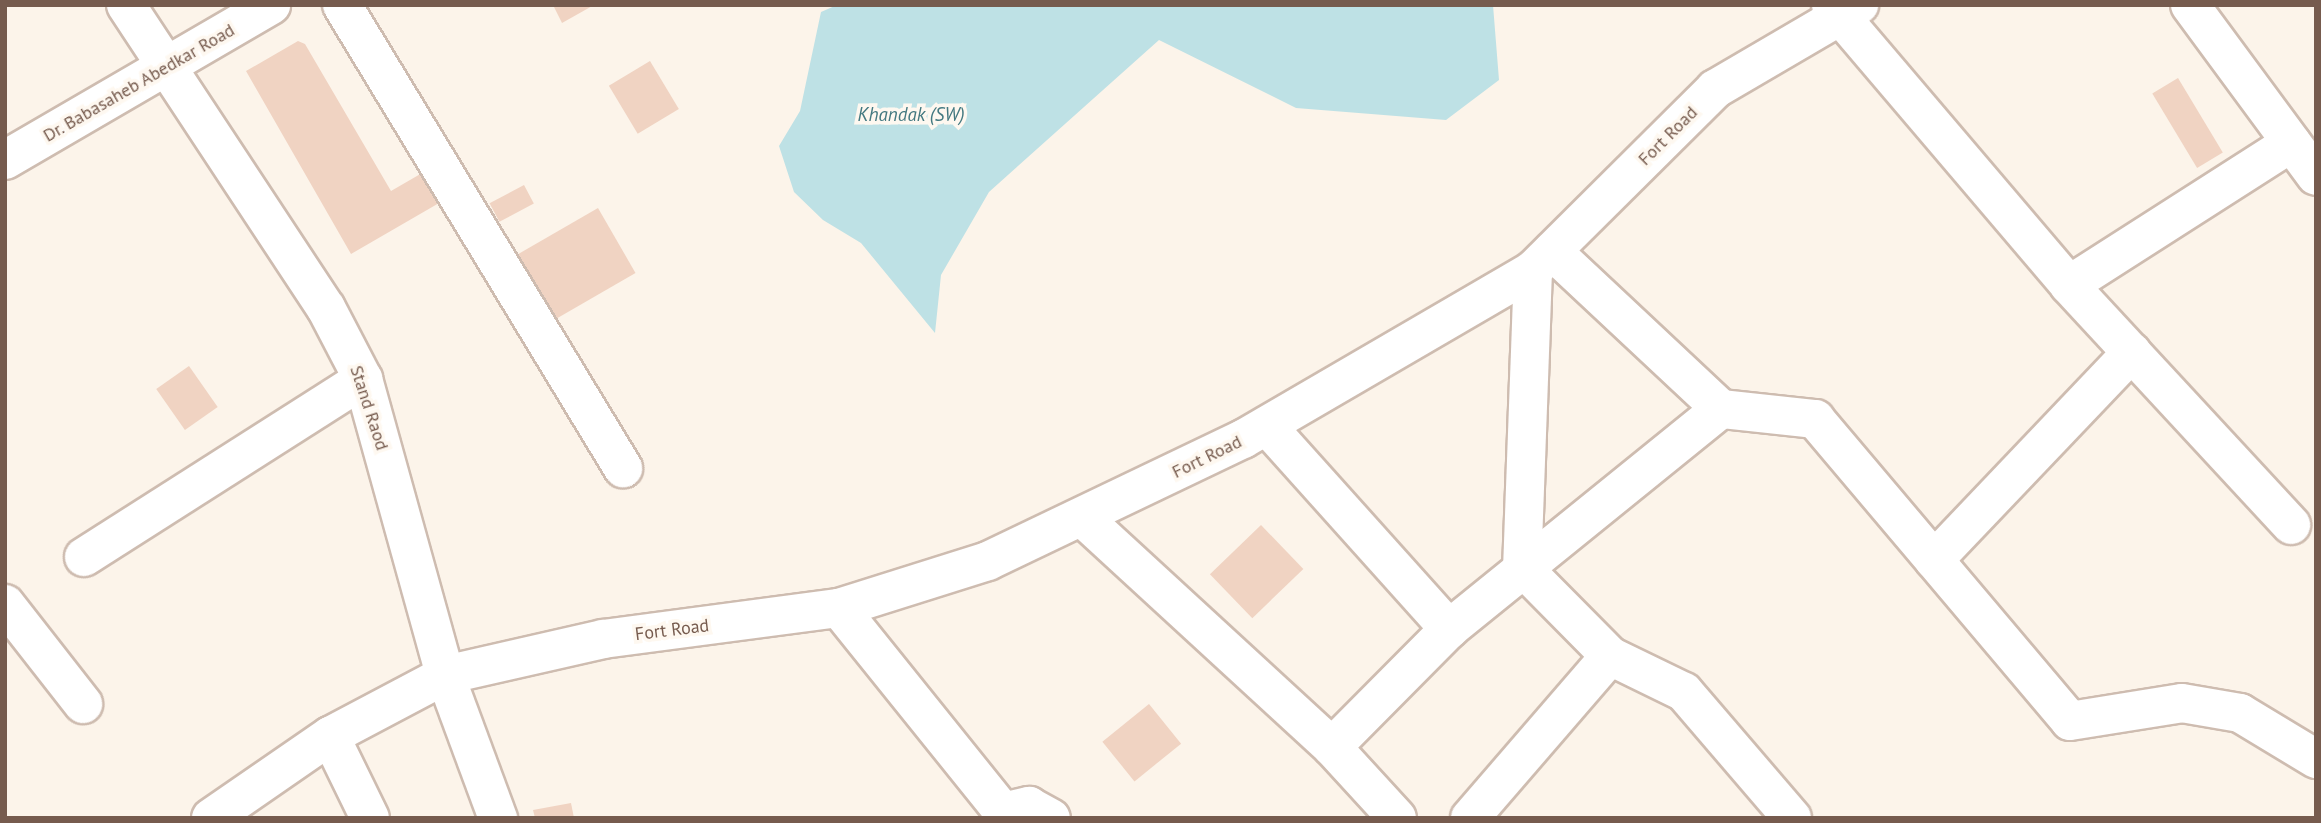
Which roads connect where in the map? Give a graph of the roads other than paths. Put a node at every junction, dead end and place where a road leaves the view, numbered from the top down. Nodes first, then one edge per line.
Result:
1 (126, 5) edge
2 (271, 5) edge
3 (342, 5) edge
4 (2190, 5) edge
5 (1843, 8) edge
6 (169, 68) junction
7 (2291, 143) junction
8 (5, 160) edge
9 (2316, 176) edge
10 (1542, 260) junction
11 (2069, 285) junction
12 (2132, 352) junction
13 (363, 379) junction
14 (1721, 409) junction
15 (1267, 426) junction
16 (623, 468) dead end
17 (1082, 517) junction
18 (2291, 525) dead end
19 (84, 557) dead end
20 (1934, 560) junction
21 (1522, 566) junction
22 (5, 604) edge
23 (839, 608) junction
24 (1449, 629) junction
25 (1610, 656) junction
26 (445, 676) junction
27 (83, 705) dead end
28 (330, 736) junction
29 (1332, 747) junction
30 (2316, 759) edge
31 (1007, 814) edge
32 (211, 818) edge
33 (370, 818) edge
34 (498, 818) edge
35 (1051, 818) edge
36 (1396, 818) edge
37 (1470, 818) edge
38 (1792, 818) edge

1 - 6 street, Stand Raod
2 - 6 street, Dr. Babasaheb Abedkar Road
3 - 16 street
4 - 7 street
5 - 10 street, Fort Road
5 - 11 street
6 - 8 street, Dr. Babasaheb Abedkar Road
6 - 13 street, Stand Raod
7 - 9 street
7 - 11 street
10 - 14 street
10 - 15 street, Fort Road
10 - 21 street
11 - 12 street
12 - 18 street
12 - 20 street
13 - 19 street
13 - 26 street, Stand Raod
14 - 20 street
14 - 21 street
15 - 17 street, Fort Road
15 - 24 street
17 - 23 street, Fort Road
17 - 29 street
20 - 30 street
21 - 24 street
21 - 25 street
22 - 27 street
23 - 26 street, Fort Road
23 - 31 street
24 - 29 street
25 - 37 street
25 - 38 street
26 - 28 street, Fort Road
26 - 34 street, Stand Raod
28 - 32 street, Fort Road
28 - 33 street
29 - 36 street
31 - 35 street

